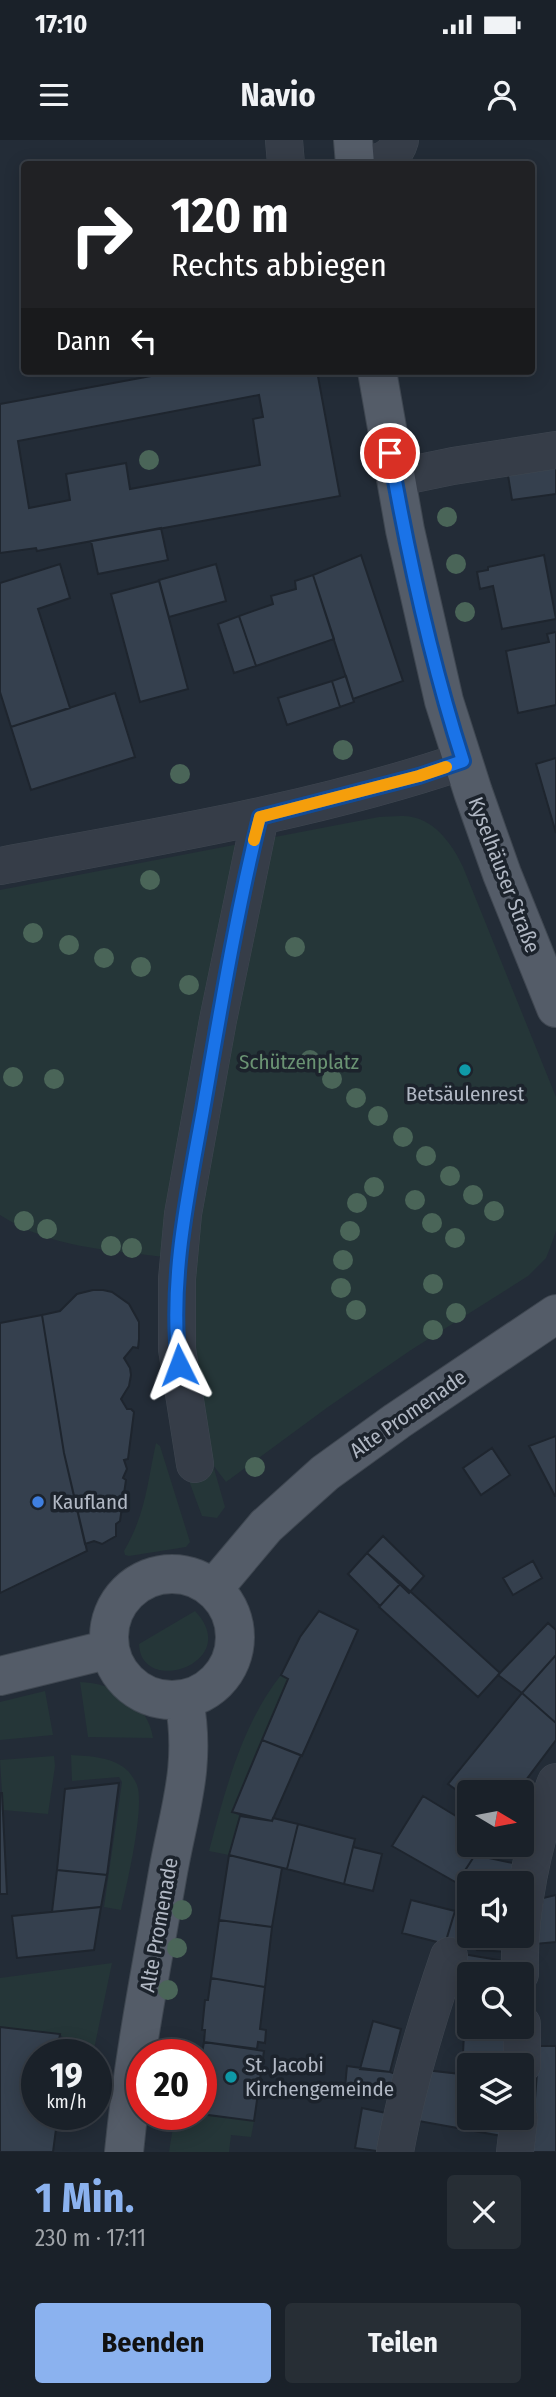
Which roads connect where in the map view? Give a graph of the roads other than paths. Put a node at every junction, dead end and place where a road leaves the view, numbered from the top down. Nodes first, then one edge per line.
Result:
1 (284, 140) edge
2 (353, 140) edge
3 (400, 140) edge
4 (286, 161) edge
5 (355, 161) edge
6 (379, 161) edge
7 (378, 375) edge
8 (556, 450) edge
9 (395, 478) junction
10 (463, 761) junction
11 (260, 817) junction
12 (0, 866) edge
13 (556, 1008) edge
14 (556, 1314) edge
15 (195, 1464) dead end
16 (213, 1589) junction
17 (110, 1648) junction
18 (0, 1676) edge
19 (184, 1700) junction
20 (556, 1782) edge
21 (449, 1956) dead end
22 (521, 1962) edge
23 (518, 2130) edge
24 (124, 2152) edge
25 (394, 2152) edge
26 (515, 2152) edge

1 - 4 street
2 - 5 main road
3 - 6 street
7 - 9 main road, Kyselhäuser Straße
8 - 9 street
9 - 10 main road, Kyselhäuser Straße
10 - 11 street
10 - 13 main road, Kyselhäuser Straße
11 - 12 street
11 - 15 street
14 - 16 main road, Alte Promenade
16 - 17 main road
16 - 19 main road
17 - 18 main road
17 - 19 main road
19 - 24 main road, Alte Promenade
20 - 22 street
21 - 25 street
23 - 26 street

